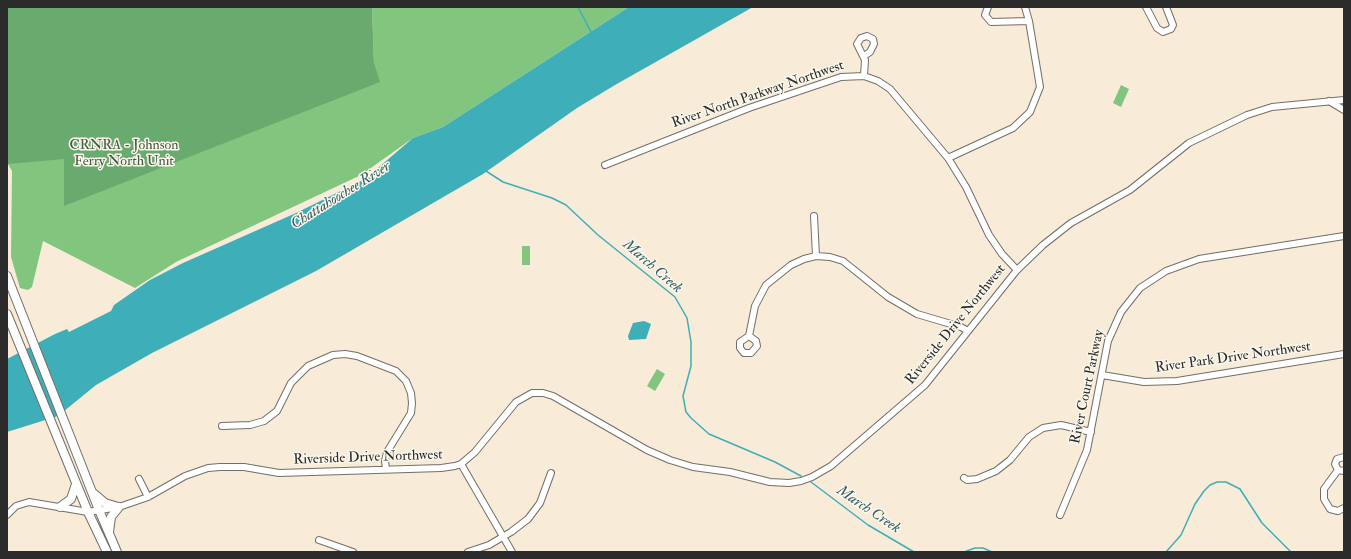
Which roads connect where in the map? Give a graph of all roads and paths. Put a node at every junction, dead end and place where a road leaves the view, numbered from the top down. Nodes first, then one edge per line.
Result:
1 (988, 7) edge
2 (1025, 7) edge
3 (1146, 7) edge
4 (1166, 7) edge
5 (1029, 21) junction
6 (864, 56) dead end
7 (864, 76) junction
8 (1344, 100) edge
9 (1329, 101) junction
10 (1344, 110) edge
11 (948, 158) junction
12 (605, 165) dead end
13 (814, 216) dead end
14 (1344, 236) edge
15 (816, 256) junction
16 (1017, 270) junction
17 (7, 276) edge
18 (7, 314) edge
19 (968, 331) junction
20 (749, 336) dead end
21 (1344, 354) edge
22 (1102, 375) junction
23 (222, 426) dead end
24 (1091, 432) junction
25 (1344, 457) edge
26 (461, 464) junction
27 (386, 469) junction
28 (1341, 470) edge
29 (551, 473) dead end
30 (964, 478) dead end
31 (139, 480) dead end
32 (76, 483) junction
33 (92, 492) junction
34 (148, 497) junction
35 (60, 507) junction
36 (119, 507) junction
37 (1344, 508) edge
38 (99, 510) junction
39 (88, 512) junction
40 (7, 514) edge
41 (1060, 515) dead end
42 (108, 532) junction
43 (503, 536) junction
44 (319, 540) dead end
45 (107, 552) edge
46 (117, 552) edge
47 (353, 552) edge
48 (468, 552) edge
49 (512, 552) edge

1 - 5 street
2 - 5 street
3 - 4 street
5 - 11 street
6 - 7 street
7 - 11 street, River North Parkway Northwest
7 - 12 street, River North Parkway Northwest
8 - 9 street, Riverside Drive Northwest
9 - 10 street
9 - 16 street, Riverside Drive Northwest
11 - 16 street, River North Parkway Northwest
13 - 15 street
14 - 22 street, River Court Parkway
15 - 19 street
15 - 20 street
16 - 19 street, Riverside Drive Northwest
17 - 33 main road
18 - 32 main road
19 - 26 street, Riverside Drive Northwest
21 - 22 street, River Park Drive Northwest
22 - 24 street, River Court Parkway
23 - 27 street
24 - 30 street
24 - 41 street, River Court Parkway
25 - 28 street
26 - 27 street, Riverside Drive Northwest
26 - 43 street
27 - 34 street, Riverside Drive Northwest
28 - 37 street
29 - 43 street
31 - 34 street
32 - 35 main road
32 - 39 main road
33 - 36 main road
33 - 38 main road
34 - 36 street, Riverside Drive Northwest
35 - 39 street, Riverside Drive Northwest
35 - 40 street, Riverside Drive Northwest
36 - 38 street, Riverside Drive Northwest
36 - 42 main road
38 - 39 street, Riverside Drive Northwest
38 - 42 main road
39 - 45 main road
42 - 46 main road
43 - 48 street
43 - 49 street
44 - 47 street

